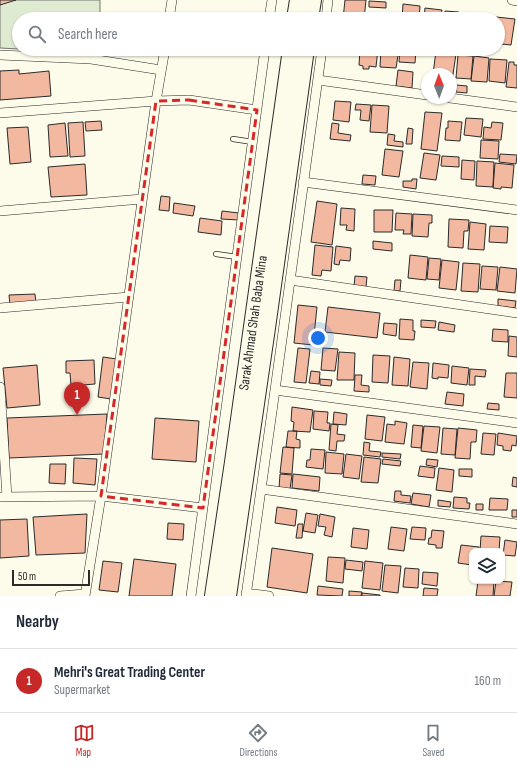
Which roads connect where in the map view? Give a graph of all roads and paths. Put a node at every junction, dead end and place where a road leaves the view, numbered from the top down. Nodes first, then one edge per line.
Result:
1 (172, 0) edge
2 (272, 0) edge
3 (298, 0) edge
4 (313, 0) edge
5 (328, 0) edge
6 (512, 0) edge
7 (517, 1) edge
8 (170, 12) edge
9 (270, 12) edge
10 (296, 12) edge
11 (311, 12) edge
12 (327, 12) edge
13 (0, 55) edge
14 (12, 56) edge
15 (23, 56) edge
16 (164, 56) edge
17 (264, 56) edge
18 (290, 56) edge
19 (305, 56) edge
20 (321, 56) edge
21 (162, 70) junction
22 (318, 80) junction
23 (421, 94) edge
24 (457, 99) edge
25 (156, 101) junction
26 (517, 107) edge
27 (257, 110) junction
28 (0, 113) edge
29 (233, 139) dead end
30 (252, 142) junction
31 (303, 182) junction
32 (142, 200) junction
33 (0, 210) edge
34 (517, 210) edge
35 (216, 254) dead end
36 (237, 257) junction
37 (290, 280) junction
38 (129, 297) junction
39 (0, 308) edge
40 (517, 313) edge
41 (0, 387) edge
42 (275, 390) junction
43 (517, 423) edge
44 (261, 489) junction
45 (101, 496) junction
46 (4, 497) edge
47 (203, 508) junction
48 (517, 524) edge
49 (246, 594) edge
50 (85, 595) edge
51 (60, 596) edge
52 (191, 596) edge
53 (213, 596) edge
54 (228, 596) edge
55 (269, 596) edge

1 - 8 street
2 - 9 street
3 - 10 highway
4 - 11 highway
5 - 12 street
6 - 7 street
13 - 14 street
15 - 21 street
16 - 21 street
17 - 27 street
18 - 53 highway, Sarak Ahmad Shah Baba Mina
19 - 54 highway
20 - 22 street
21 - 25 street
22 - 23 street
22 - 31 street
24 - 26 street
25 - 27 street
25 - 28 street
25 - 32 street
27 - 30 street
29 - 30 lane
30 - 36 street
31 - 34 street
31 - 37 street
32 - 33 street
32 - 38 street
35 - 36 lane
36 - 47 street
37 - 40 street
37 - 42 street
38 - 39 street
38 - 45 street
41 - 46 street
42 - 43 street
42 - 44 street
44 - 48 street
44 - 49 street
45 - 46 street
45 - 47 street
45 - 50 street
47 - 52 street
49 - 55 street
50 - 51 street

